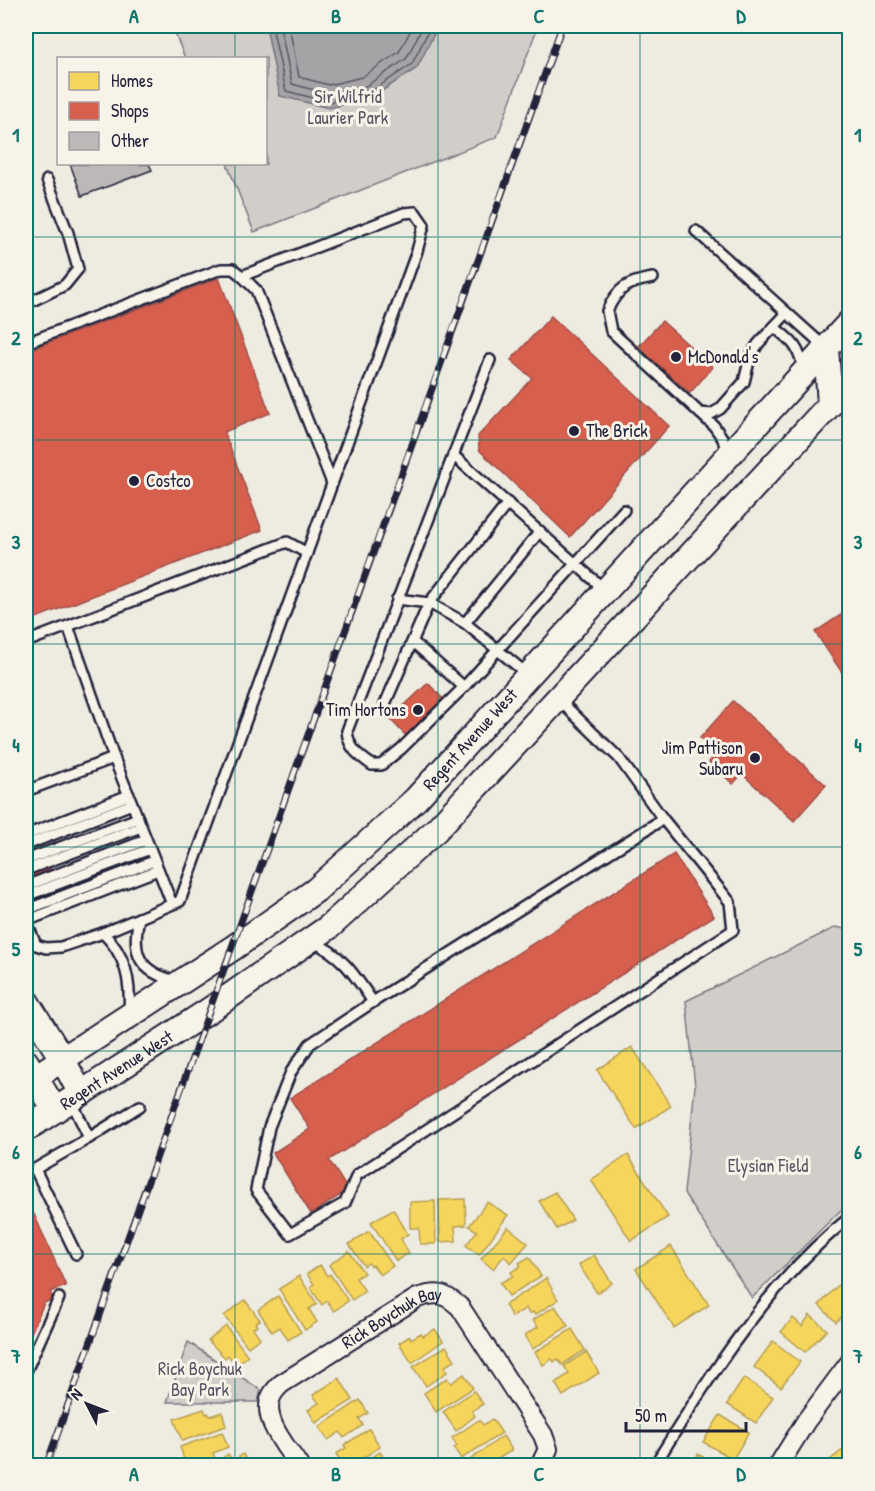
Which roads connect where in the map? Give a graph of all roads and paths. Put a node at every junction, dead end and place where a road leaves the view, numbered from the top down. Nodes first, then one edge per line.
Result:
1 (47, 180) dead end
2 (696, 231) dead end
3 (242, 276) junction
4 (653, 278) dead end
5 (26, 304) edge
6 (787, 313) junction
7 (849, 322) edge
8 (774, 327) junction
9 (26, 343) edge
10 (826, 348) junction
11 (490, 360) dead end
12 (804, 373) junction
13 (849, 384) edge
14 (830, 404) junction
15 (700, 413) junction
16 (453, 455) junction
17 (728, 456) junction
18 (332, 483) junction
19 (508, 503) junction
20 (624, 510) dead end
21 (540, 531) junction
22 (307, 553) junction
23 (576, 564) junction
24 (605, 590) junction
25 (397, 599) junction
26 (429, 603) junction
27 (465, 623) junction
28 (68, 626) junction
29 (26, 642) edge
30 (414, 643) junction
31 (497, 649) junction
32 (528, 675) junction
33 (464, 687) junction
34 (557, 698) junction
35 (385, 705) dead end
36 (114, 758) junction
37 (26, 791) edge
38 (130, 800) junction
39 (663, 819) junction
40 (139, 822) junction
41 (26, 835) edge
42 (148, 844) junction
43 (26, 845) edge
44 (26, 861) edge
45 (156, 865) junction
46 (26, 870) edge
47 (26, 886) edge
48 (26, 896) edge
49 (172, 904) junction
50 (26, 910) edge
51 (139, 918) junction
52 (26, 921) edge
53 (103, 933) junction
54 (310, 941) junction
55 (181, 982) junction
56 (26, 1001) edge
57 (373, 1002) junction
58 (128, 1017) junction
59 (63, 1059) junction
60 (29, 1074) edge
61 (69, 1102) junction
62 (140, 1106) dead end
63 (26, 1129) edge
64 (89, 1137) junction
65 (849, 1217) edge
66 (76, 1254) dead end
67 (59, 1298) dead end
68 (849, 1363) edge
69 (26, 1371) edge
70 (542, 1464) edge
71 (781, 1464) edge
72 (299, 1466) edge
73 (654, 1466) edge

1 - 5 lane
2 - 6 lane
3 - 9 lane
3 - 18 lane
3 - 18 lane
4 - 15 lane
6 - 8 lane
6 - 10 lane
7 - 10 main road, Regent Avenue West
8 - 12 lane
8 - 15 lane
10 - 12 main road, Regent Avenue West
10 - 14 main road
11 - 16 lane
12 - 17 main road, Regent Avenue West
13 - 14 main road, Regent Avenue West
14 - 34 main road, Regent Avenue West
15 - 17 lane
16 - 19 lane
16 - 25 lane
17 - 24 main road, Regent Avenue West
18 - 22 lane
19 - 21 lane
19 - 26 lane
20 - 23 lane
21 - 23 lane
21 - 27 lane
22 - 28 lane
22 - 49 lane
23 - 24 lane
23 - 31 lane
24 - 32 main road, Regent Avenue West
25 - 26 lane
25 - 33 lane
26 - 27 lane
26 - 30 lane
27 - 31 lane
28 - 29 lane
28 - 36 lane
30 - 33 lane
30 - 35 lane
31 - 32 lane
31 - 33 lane
32 - 34 main road
32 - 55 main road, Regent Avenue West
34 - 39 lane
34 - 54 main road, Regent Avenue West
36 - 37 lane
36 - 38 lane
38 - 40 lane
38 - 41 lane
38 - 43 lane
39 - 57 lane
39 - 57 lane
40 - 42 lane
40 - 44 lane
40 - 46 lane
42 - 45 lane
42 - 47 lane
42 - 48 lane
45 - 49 lane
45 - 50 lane
45 - 52 lane
49 - 51 lane
51 - 53 lane
51 - 55 lane
52 - 53 lane
53 - 58 lane
54 - 57 lane
54 - 61 main road, Regent Avenue West
55 - 58 main road, Regent Avenue West
56 - 59 main road
58 - 59 main road, Regent Avenue West
59 - 60 main road, Regent Avenue West
59 - 61 main road
60 - 61 main road
61 - 63 main road, Regent Avenue West
61 - 64 lane
62 - 64 lane
64 - 66 lane
65 - 73 lane
67 - 69 lane
68 - 71 street
70 - 72 street, Rick Boychuk Bay

